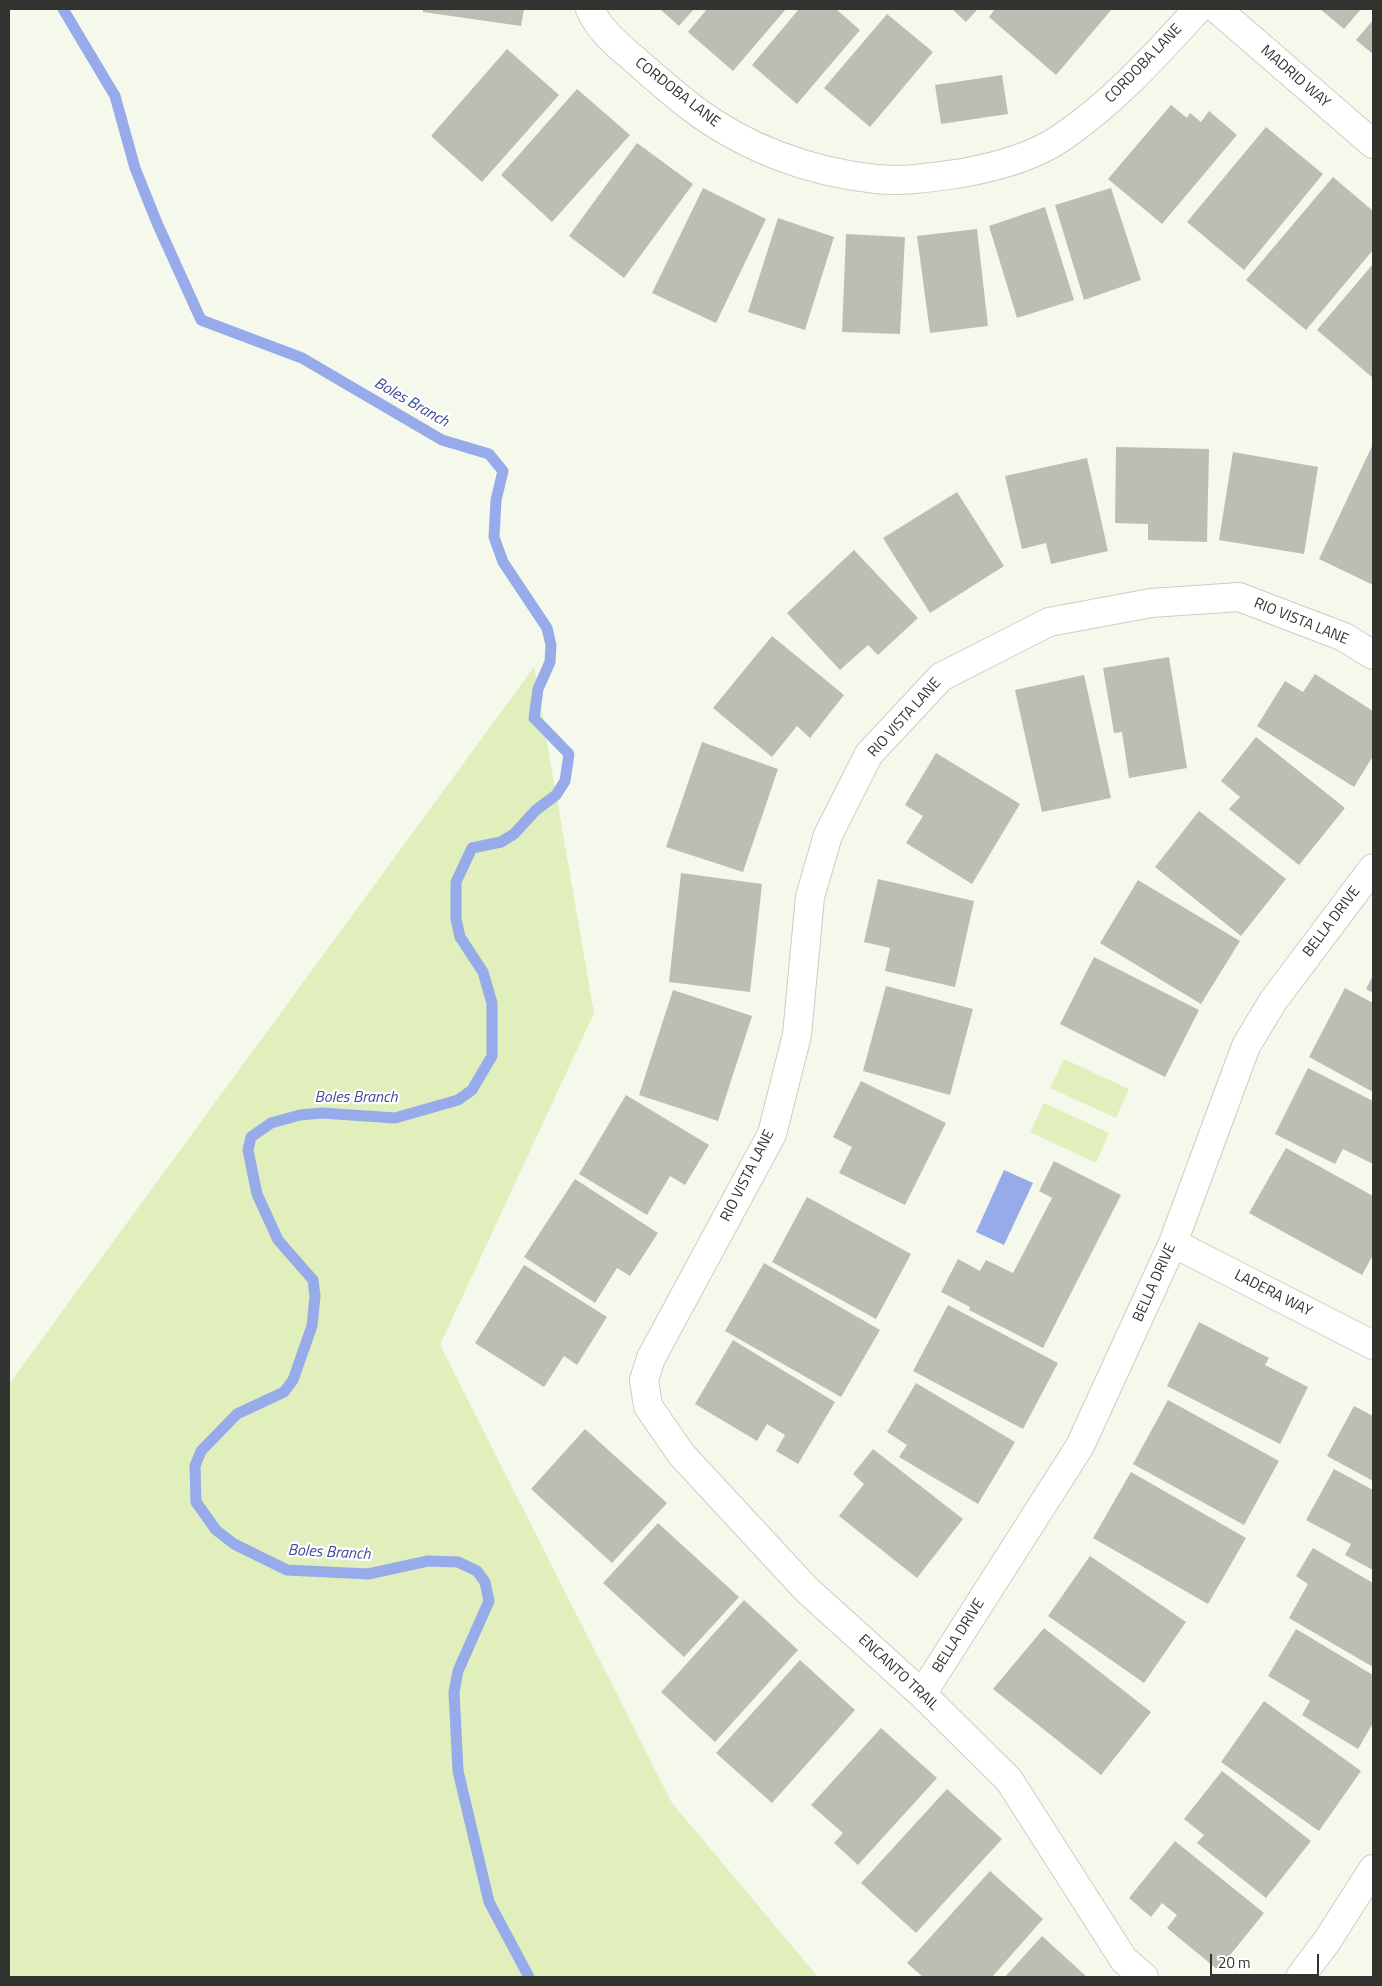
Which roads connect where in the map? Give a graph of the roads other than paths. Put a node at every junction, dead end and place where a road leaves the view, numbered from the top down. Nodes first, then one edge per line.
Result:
1 (590, 9) edge
2 (1198, 9) edge
3 (1217, 9) edge
4 (1373, 144) edge
5 (1373, 655) edge
6 (1373, 868) edge
7 (1173, 1243) junction
8 (1373, 1345) edge
9 (644, 1380) joint
10 (922, 1694) junction
11 (1373, 1869) edge
12 (1144, 1977) edge
13 (1300, 1977) edge

1 - 2 street, CORDOBA LANE
3 - 4 street, MADRID WAY
5 - 9 street, RIO VISTA LANE
6 - 7 street, BELLA DRIVE
7 - 8 street, LADERA WAY
7 - 10 street, BELLA DRIVE
9 - 10 street, ENCANTO TRAIL
10 - 12 street, ENCANTO TRAIL
11 - 13 street

